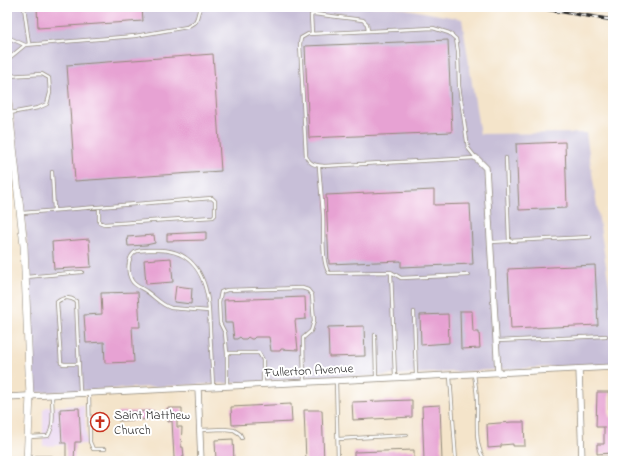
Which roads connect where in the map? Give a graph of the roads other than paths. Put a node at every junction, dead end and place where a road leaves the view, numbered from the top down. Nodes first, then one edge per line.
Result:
1 (24, 7) edge
2 (200, 7) edge
3 (368, 31) junction
4 (312, 34) junction
5 (7, 36) edge
6 (27, 45) junction
7 (7, 60) edge
8 (7, 76) edge
9 (7, 93) edge
10 (10, 114) junction
11 (10, 141) edge
12 (476, 158) junction
13 (506, 158) dead end
14 (319, 166) junction
15 (16, 170) junction
16 (7, 172) edge
17 (52, 172) dead end
18 (99, 207) junction
19 (54, 210) junction
20 (21, 213) junction
21 (590, 237) dead end
22 (509, 241) junction
23 (490, 242) junction
24 (82, 272) dead end
25 (392, 272) junction
26 (470, 275) dead end
27 (25, 277) junction
28 (209, 311) junction
29 (414, 312) dead end
30 (375, 335) dead end
31 (606, 336) dead end
32 (496, 341) junction
33 (227, 354) junction
34 (79, 364) junction
35 (613, 367) edge
36 (579, 369) junction
37 (498, 373) junction
38 (474, 374) junction
39 (450, 375) junction
40 (416, 377) junction
41 (395, 378) junction
42 (376, 379) junction
43 (336, 380) junction
44 (304, 382) junction
45 (263, 384) junction
46 (227, 386) junction
47 (213, 387) junction
48 (198, 388) junction
49 (89, 393) junction
50 (80, 394) junction
51 (52, 395) junction
52 (30, 396) junction
53 (7, 397) edge
54 (200, 430) junction
55 (407, 435) dead end
56 (28, 437) junction
57 (242, 438) dead end
58 (338, 439) junction
59 (105, 449) dead end
60 (51, 458) dead end
61 (613, 458) edge
62 (27, 459) edge
63 (582, 460) edge
64 (201, 461) edge
65 (338, 461) edge
66 (456, 461) edge
67 (486, 461) edge
68 (554, 461) edge
69 (564, 461) edge

1 - 6 lane
2 - 6 lane
3 - 4 lane
3 - 4 lane
3 - 12 lane
4 - 14 lane
5 - 6 lane
6 - 7 lane
8 - 10 lane
9 - 10 street
10 - 11 street
11 - 15 street
12 - 14 lane
12 - 23 street
13 - 22 lane
14 - 25 lane
15 - 16 lane
15 - 20 street
17 - 19 lane
18 - 18 lane
18 - 19 lane
19 - 20 lane
20 - 27 street
21 - 22 lane
22 - 23 lane
23 - 32 street
24 - 27 lane
25 - 26 lane
25 - 41 lane
27 - 52 street
28 - 28 lane
28 - 47 lane
29 - 40 lane
30 - 42 lane
31 - 32 lane
32 - 37 street
33 - 44 lane
33 - 45 lane
33 - 46 lane
34 - 34 lane
34 - 50 lane
35 - 36 street, Fullerton Avenue
36 - 37 street, Fullerton Avenue
36 - 63 street
37 - 38 street, Fullerton Avenue
38 - 39 street, Fullerton Avenue
38 - 67 lane
39 - 40 street, Fullerton Avenue
39 - 66 lane
40 - 41 street, Fullerton Avenue
41 - 42 street, Fullerton Avenue
42 - 43 street, Fullerton Avenue
43 - 44 street, Fullerton Avenue
43 - 58 lane
44 - 45 street, Fullerton Avenue
45 - 46 street, Fullerton Avenue
46 - 47 street, Fullerton Avenue
47 - 48 street, Fullerton Avenue
48 - 49 street, Fullerton Avenue
48 - 54 street
49 - 50 street, Fullerton Avenue
49 - 59 lane
50 - 51 street, Fullerton Avenue
51 - 52 street, Fullerton Avenue
51 - 56 lane
52 - 53 street, Fullerton Avenue
52 - 56 street
54 - 57 lane
54 - 64 street
55 - 58 lane
56 - 62 street
58 - 65 lane
60 - 62 lane
61 - 63 lane
68 - 69 lane

